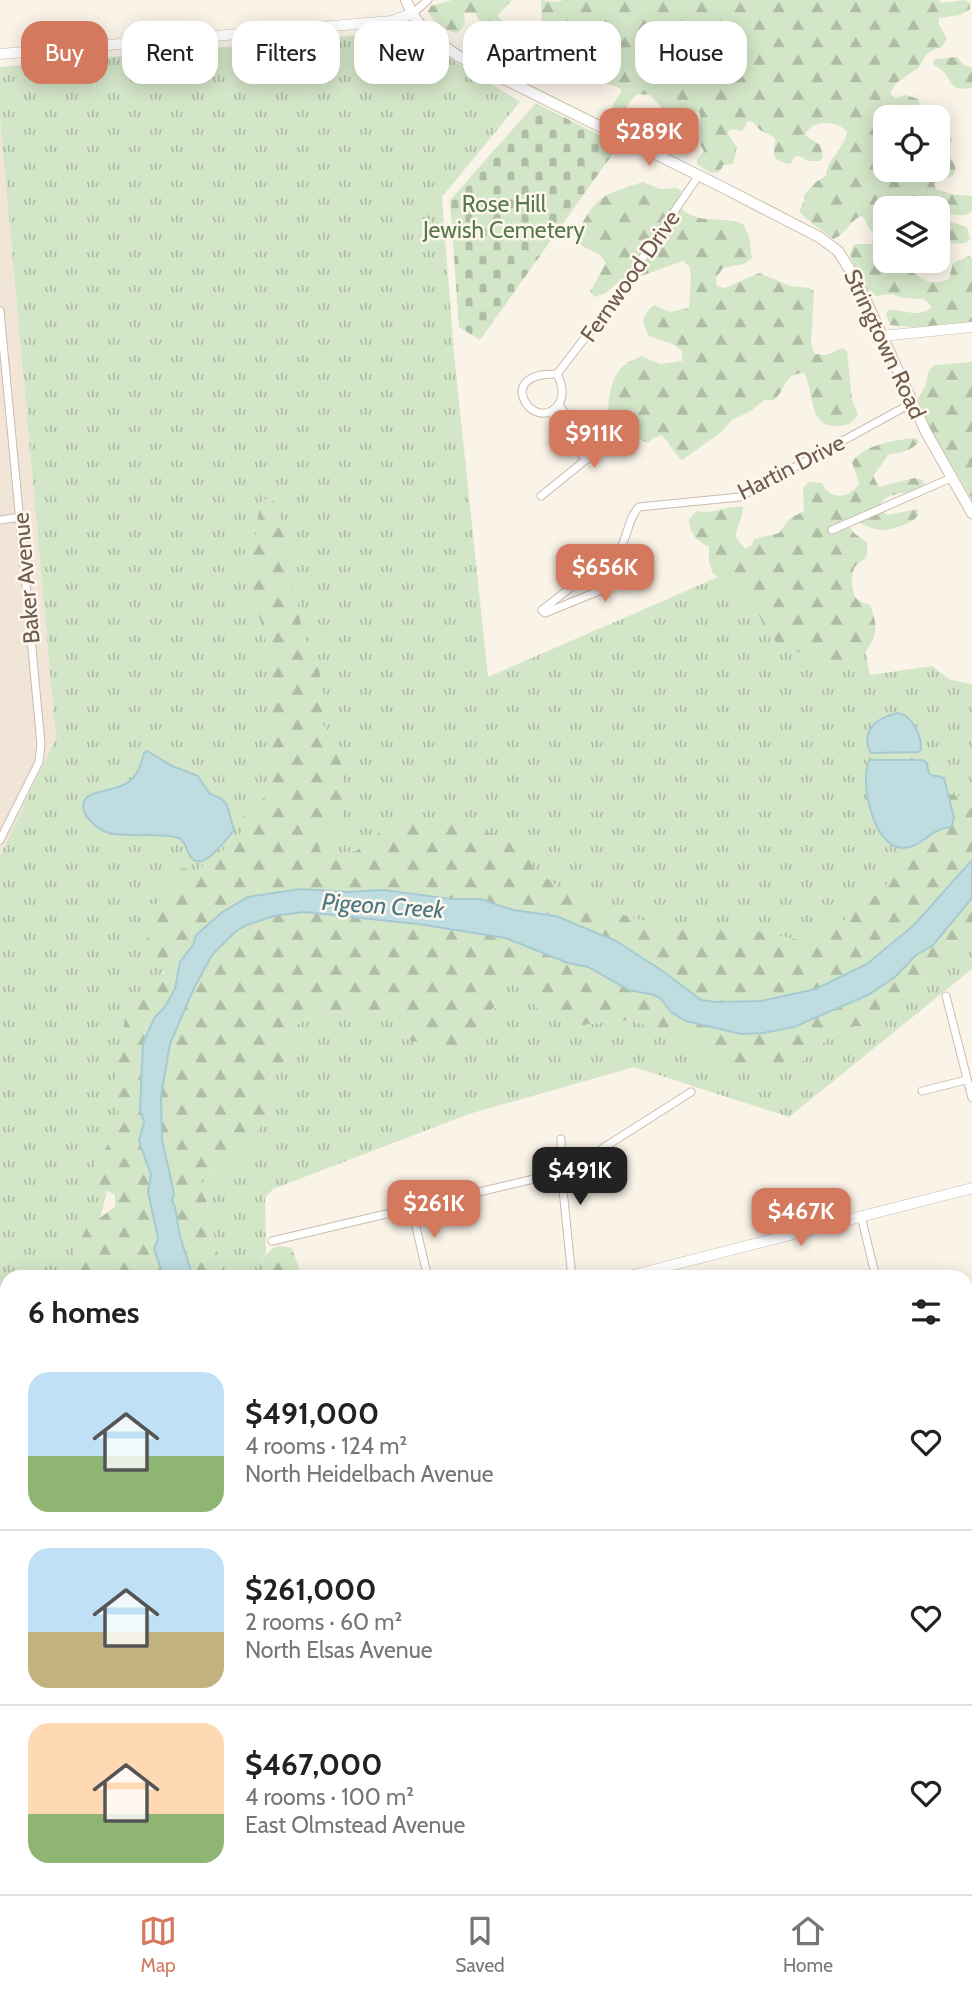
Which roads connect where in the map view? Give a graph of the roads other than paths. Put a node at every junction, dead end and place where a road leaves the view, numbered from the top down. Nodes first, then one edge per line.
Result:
1 (406, 0) edge
2 (428, 0) edge
3 (411, 14) junction
4 (0, 54) edge
5 (699, 175) junction
6 (0, 311) edge
7 (972, 327) edge
8 (882, 336) junction
9 (557, 374) junction
10 (912, 403) junction
11 (559, 405) junction
12 (551, 412) junction
13 (629, 425) dead end
14 (594, 452) junction
15 (585, 459) junction
16 (951, 478) junction
17 (541, 496) dead end
18 (972, 513) edge
19 (21, 517) junction
20 (0, 520) edge
21 (832, 530) dead end
22 (610, 558) junction
23 (0, 840) edge
24 (946, 996) dead end
25 (966, 1080) junction
26 (691, 1091) dead end
27 (922, 1091) dead end
28 (972, 1098) edge
29 (561, 1139) dead end
30 (562, 1180) junction
31 (972, 1188) edge
32 (412, 1210) junction
33 (861, 1216) junction
34 (272, 1241) dead end
35 (426, 1270) edge
36 (571, 1270) edge
37 (653, 1270) edge
38 (874, 1270) edge

1 - 3 main road, Stringtown Road
2 - 3 street
3 - 4 street
3 - 5 main road, Stringtown Road
5 - 8 main road, Stringtown Road
5 - 9 street, Fernwood Drive
6 - 19 street, Baker Avenue
7 - 8 street
8 - 10 main road, Stringtown Road
9 - 11 street
9 - 12 street
10 - 16 main road, Stringtown Road
10 - 22 street, Hartin Drive
11 - 12 street
11 - 14 street
12 - 15 street
13 - 14 street
14 - 15 street
15 - 17 street
16 - 18 main road, Stringtown Road
16 - 21 street
19 - 20 street
19 - 23 street, Baker Avenue
22 - 22 street, Hartin Drive
24 - 25 street
25 - 27 street
25 - 28 street
26 - 30 street
29 - 30 street
30 - 32 street
30 - 36 street
31 - 33 street
32 - 34 street
32 - 35 street
33 - 37 street
33 - 38 street

